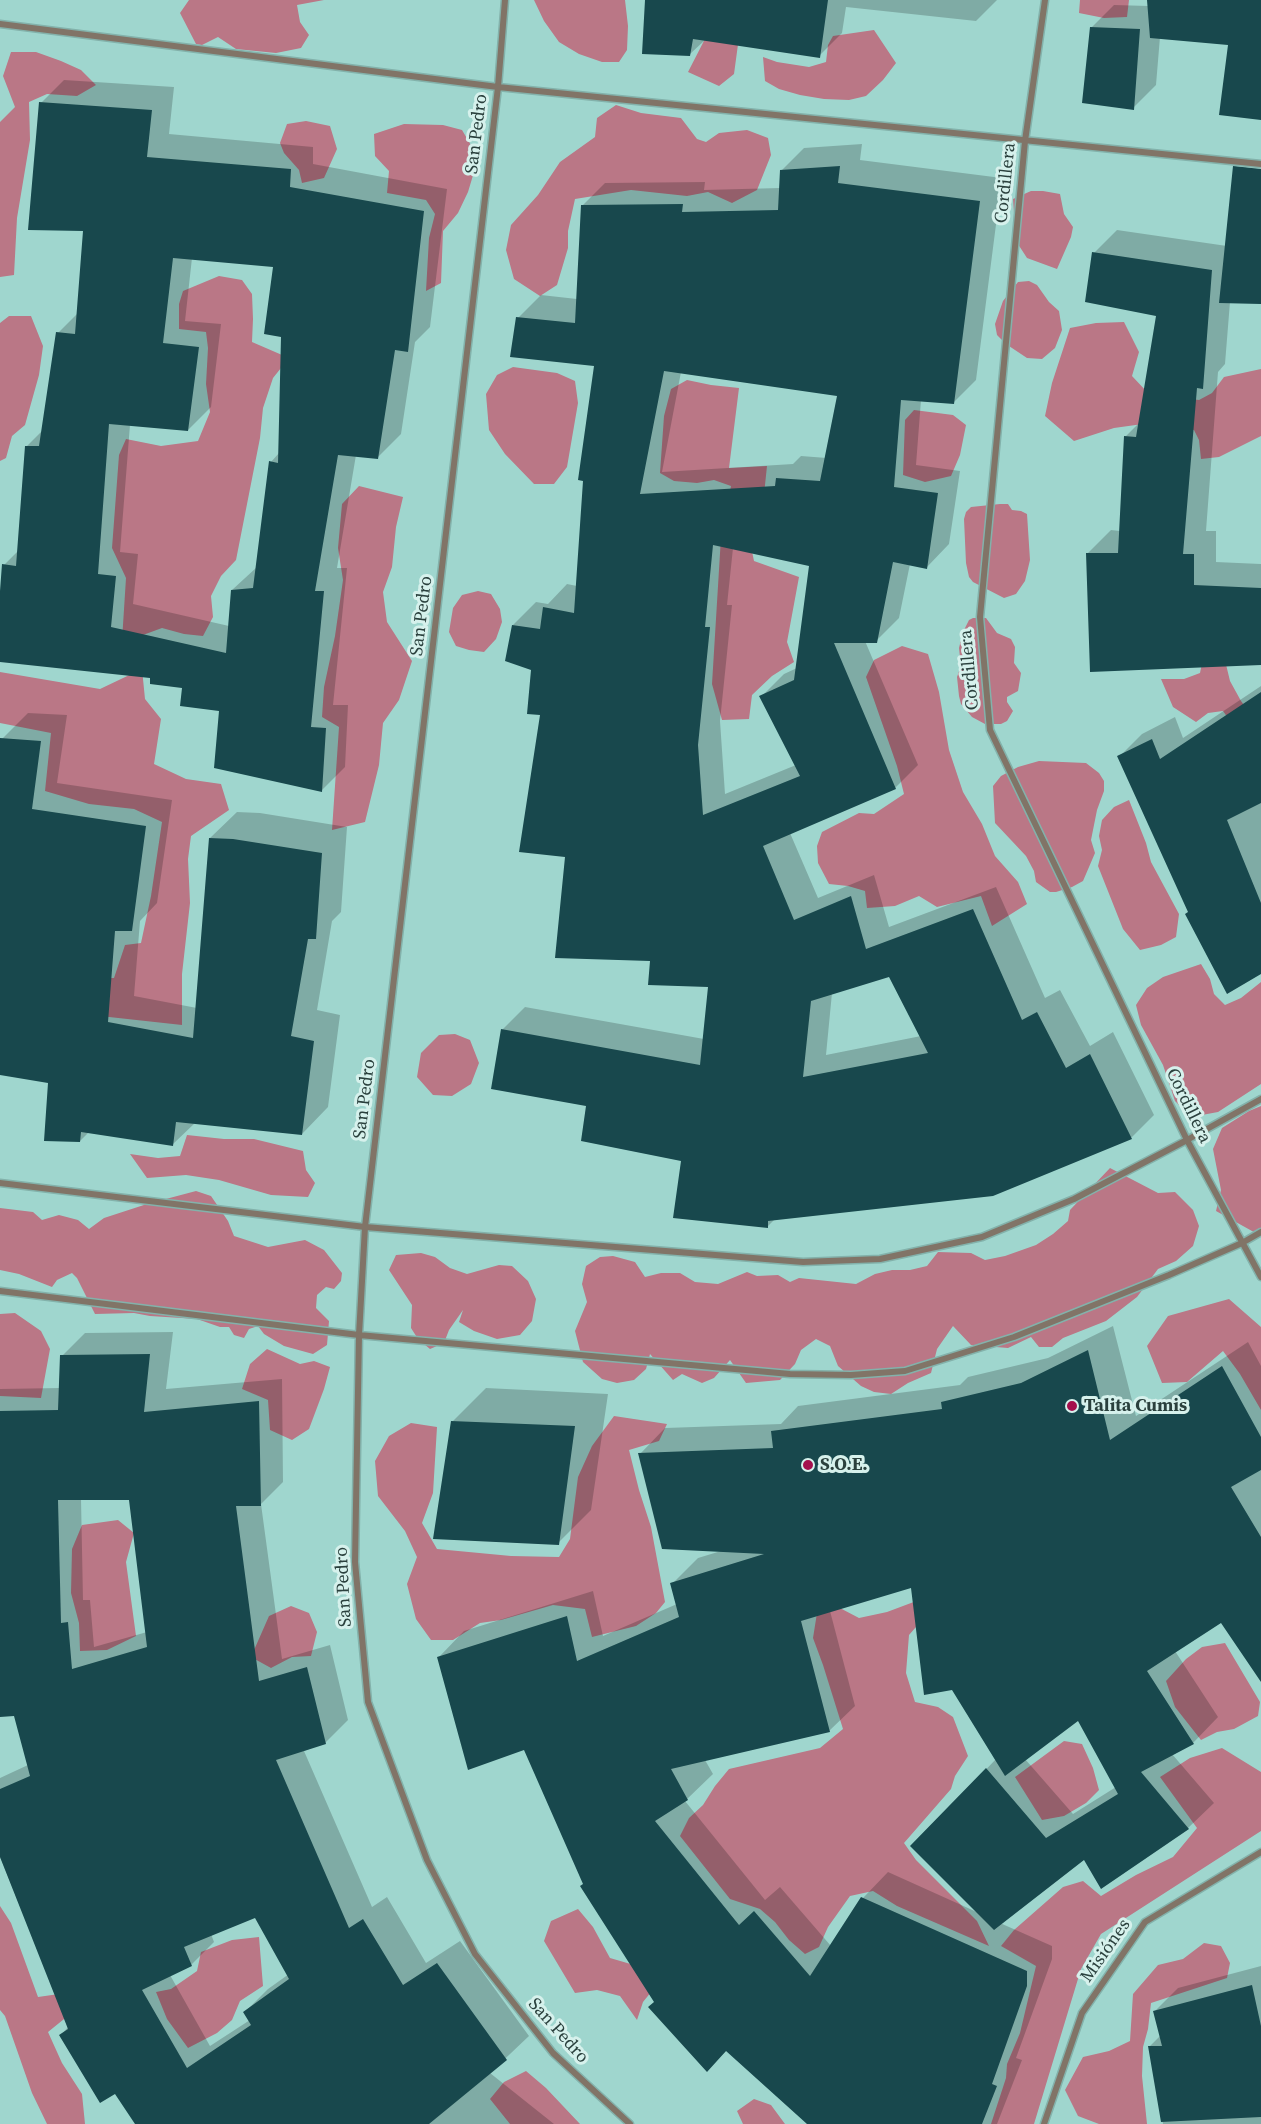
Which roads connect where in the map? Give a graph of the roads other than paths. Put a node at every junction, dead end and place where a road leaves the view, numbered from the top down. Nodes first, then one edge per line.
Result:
1 (505, 0) edge
2 (1045, 0) edge
3 (0, 24) edge
4 (498, 87) junction
5 (1025, 141) junction
6 (1261, 164) edge
7 (1261, 1099) edge
8 (1187, 1140) junction
9 (0, 1183) edge
10 (365, 1227) junction
11 (1261, 1232) edge
12 (1242, 1243) junction
13 (1261, 1277) edge
14 (0, 1291) edge
15 (360, 1335) junction
16 (1261, 1852) edge
17 (630, 2124) edge
18 (1044, 2124) edge

1 - 4 street, San Pedro
2 - 5 street, Cordillera
3 - 4 street
4 - 5 street
4 - 10 street, San Pedro
5 - 6 street
5 - 8 street, Cordillera
7 - 8 street
8 - 10 street
8 - 12 street, Cordillera
9 - 10 street
10 - 15 street, San Pedro
11 - 12 street
12 - 13 street, Cordillera
12 - 15 street
14 - 15 street
15 - 17 street, San Pedro
16 - 18 street, Misiónes

